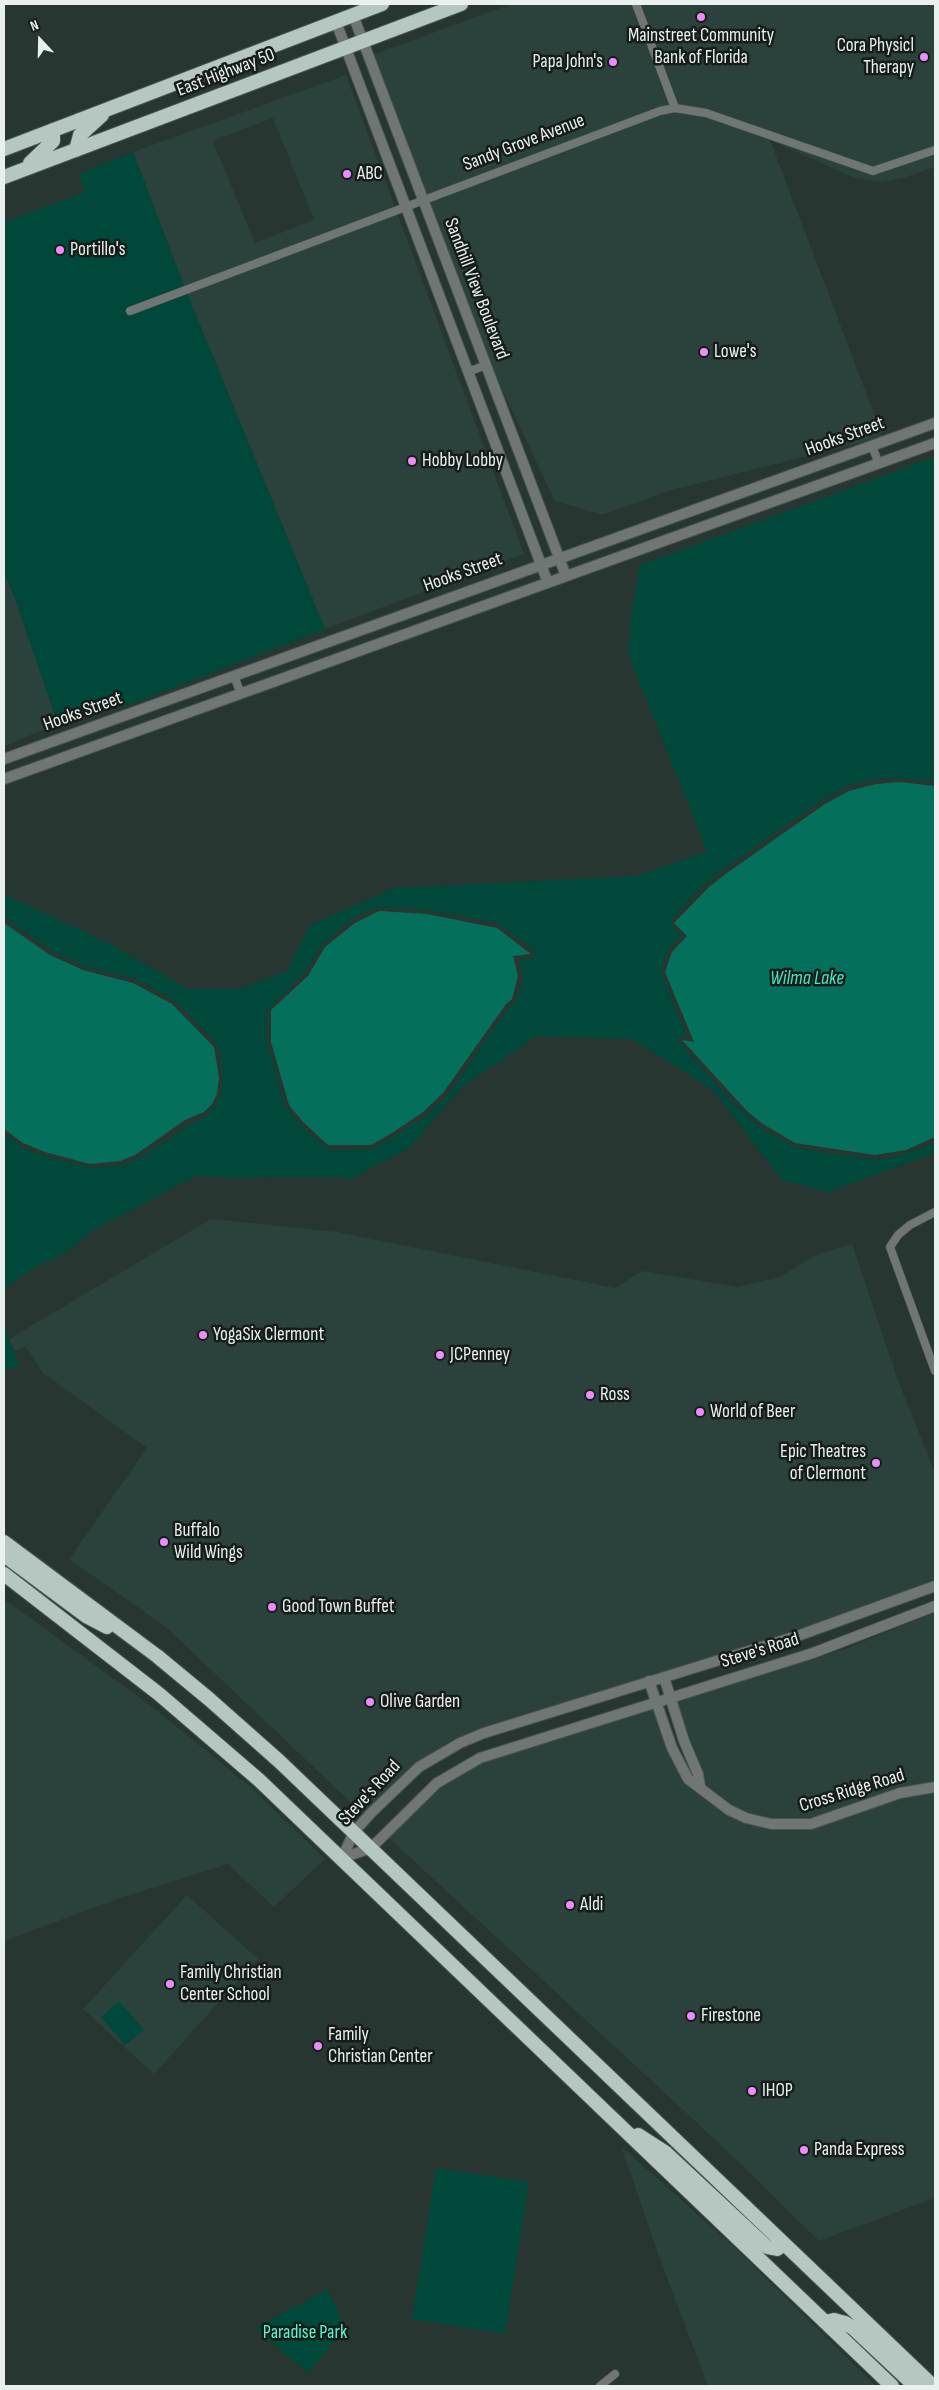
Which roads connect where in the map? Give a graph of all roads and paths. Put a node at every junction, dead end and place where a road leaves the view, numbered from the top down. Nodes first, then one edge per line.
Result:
1 (382, 4) edge
2 (461, 4) edge
3 (636, 4) edge
4 (353, 15) junction
5 (336, 22) junction
6 (363, 41) junction
7 (345, 48) junction
8 (110, 108) junction
9 (676, 108) junction
10 (53, 130) junction
11 (4, 149) edge
12 (76, 150) junction
13 (935, 150) edge
14 (20, 171) junction
15 (4, 177) edge
16 (423, 199) junction
17 (405, 206) junction
18 (130, 311) dead end
19 (486, 365) junction
20 (468, 372) junction
21 (935, 423) edge
22 (935, 443) edge
23 (872, 446) junction
24 (879, 464) junction
25 (559, 557) junction
26 (541, 564) junction
27 (566, 576) junction
28 (548, 583) junction
29 (234, 676) junction
30 (241, 694) junction
31 (4, 759) edge
32 (4, 779) edge
33 (935, 1212) edge
34 (933, 1358) edge
35 (935, 1371) edge
36 (4, 1542) edge
37 (4, 1555) edge
38 (4, 1574) edge
39 (935, 1586) edge
40 (935, 1606) edge
41 (137, 1642) junction
42 (664, 1677) junction
43 (649, 1681) junction
44 (670, 1698) junction
45 (656, 1702) junction
46 (700, 1786) junction
47 (935, 1787) edge
48 (354, 1832) junction
49 (371, 1848) junction
50 (342, 1858) junction
51 (612, 2118) junction
52 (784, 2244) junction
53 (825, 2322) junction
54 (615, 2374) dead end
55 (600, 2386) edge
56 (892, 2386) edge
57 (915, 2386) edge
58 (933, 2386) edge

1 - 4 highway, East Highway 50
2 - 6 highway, East Highway 50
3 - 9 street
4 - 5 highway, East Highway 50
4 - 6 street, Sandhill View Boulevard
5 - 7 street, Sandhill View Boulevard
5 - 8 highway, East Highway 50
6 - 7 highway, East Highway 50
6 - 16 street, Sandhill View Boulevard
7 - 12 highway, East Highway 50
7 - 17 street, Sandhill View Boulevard
8 - 10 highway, East Highway 50
8 - 12 highway
9 - 13 street, Sandy Grove Avenue
9 - 16 street, Sandy Grove Avenue
10 - 11 highway, East Highway 50
10 - 14 highway
12 - 14 highway, East Highway 50
14 - 15 highway, East Highway 50
16 - 17 street, Sandy Grove Avenue
16 - 19 street, Sandhill View Boulevard
17 - 18 street, Sandy Grove Avenue
17 - 20 street, Sandhill View Boulevard
19 - 20 street
19 - 25 street, Sandhill View Boulevard
20 - 26 street, Sandhill View Boulevard
21 - 23 street, Hooks Street
22 - 24 street, Hooks Street
23 - 24 street
23 - 25 street, Hooks Street
24 - 27 street, Hooks Street
25 - 26 street, Hooks Street
25 - 27 street, Sandhill View Boulevard
26 - 28 street, Sandhill View Boulevard
26 - 29 street, Hooks Street
27 - 28 street, Hooks Street
28 - 30 street, Hooks Street
29 - 30 street
29 - 31 street, Hooks Street
30 - 32 street, Hooks Street
33 - 34 street
34 - 35 street
36 - 41 highway
37 - 41 highway
38 - 50 highway
39 - 42 street, Steve's Road
40 - 44 street, Steve's Road
41 - 48 highway
42 - 43 street, Steve's Road
42 - 44 street
43 - 45 street, Cross Ridge Road
43 - 48 street, Steve's Road
44 - 45 street, Steve's Road
44 - 46 street
45 - 46 street, Cross Ridge Road
45 - 49 street, Steve's Road
46 - 47 street, Cross Ridge Road
48 - 49 highway
48 - 50 street, Steve's Road
49 - 50 street, Steve's Road
49 - 52 highway
50 - 51 highway
51 - 52 highway
51 - 53 highway
52 - 58 highway
53 - 56 highway
53 - 57 highway
54 - 55 street

